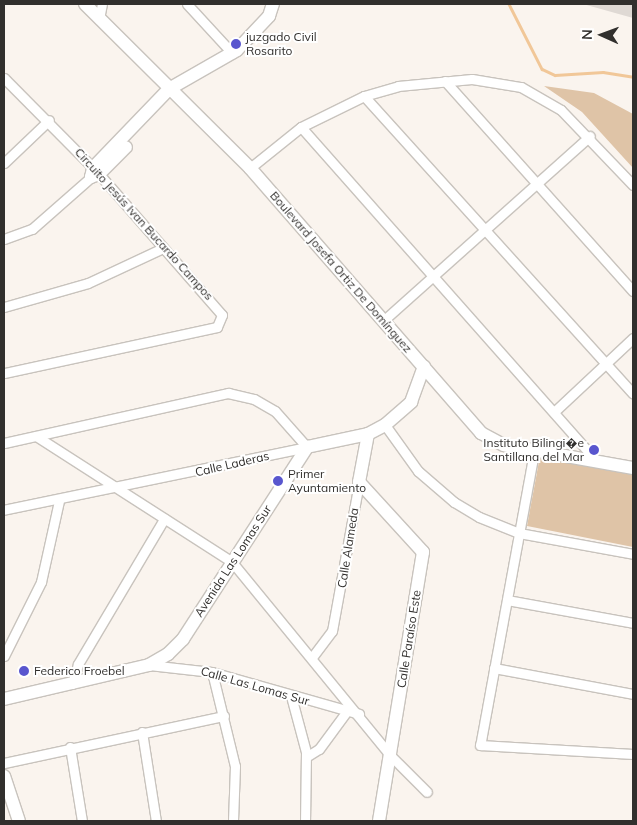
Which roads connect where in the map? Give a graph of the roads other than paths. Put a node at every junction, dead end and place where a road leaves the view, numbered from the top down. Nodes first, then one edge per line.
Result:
1 (85, 4) edge
2 (102, 4) edge
3 (187, 4) edge
4 (273, 4) edge
5 (99, 19) junction
6 (232, 53) junction
7 (4, 78) edge
8 (445, 81) junction
9 (173, 92) junction
10 (364, 96) junction
11 (49, 120) junction
12 (301, 127) junction
13 (590, 136) junction
14 (4, 163) edge
15 (250, 168) junction
16 (94, 173) junction
17 (535, 184) junction
18 (633, 185) edge
19 (485, 230) junction
20 (4, 238) edge
21 (163, 248) junction
22 (434, 276) junction
23 (633, 291) edge
24 (4, 308) edge
25 (384, 320) junction
26 (633, 338) edge
27 (607, 363) junction
28 (424, 366) junction
29 (4, 373) edge
30 (633, 394) edge
31 (555, 411) junction
32 (384, 425) junction
33 (368, 434) junction
34 (36, 436) junction
35 (4, 443) edge
36 (307, 447) junction
37 (534, 452) junction
38 (597, 462) junction
39 (633, 468) edge
40 (358, 482) junction
41 (122, 488) junction
42 (59, 501) junction
43 (4, 510) edge
44 (164, 519) junction
45 (519, 533) junction
46 (633, 554) edge
47 (232, 562) junction
48 (507, 600) junction
49 (633, 623) edge
50 (4, 656) edge
51 (313, 656) junction
52 (148, 665) junction
53 (494, 668) junction
54 (212, 672) junction
55 (72, 684) junction
56 (633, 694) edge
57 (291, 696) junction
58 (4, 699) edge
59 (347, 712) junction
60 (359, 714) junction
61 (224, 716) junction
62 (142, 732) junction
63 (70, 747) junction
64 (633, 754) edge
65 (390, 755) junction
66 (306, 757) junction
67 (4, 763) edge
68 (4, 776) edge
69 (427, 792) dead end
70 (18, 821) edge
71 (82, 821) edge
72 (156, 821) edge
73 (233, 821) edge
74 (305, 821) edge
75 (379, 821) edge

1 - 5 street, Boulevard Josefa Ortiz De Domínguez
2 - 5 street
3 - 6 street
4 - 6 street
5 - 9 street, Boulevard Josefa Ortiz De Domínguez
6 - 9 street
7 - 11 street, Circuito Jesús Ivan Bucardo Campos
8 - 10 street
8 - 13 street
8 - 17 street
9 - 15 street, Boulevard Josefa Ortiz De Domínguez
9 - 16 street
10 - 12 street
10 - 19 street
11 - 14 street
11 - 16 street, Circuito Jesús Ivan Bucardo Campos
12 - 15 street
12 - 22 street
13 - 17 street
13 - 18 street
15 - 25 street, Boulevard Josefa Ortiz De Domínguez
16 - 20 street
16 - 21 street, Circuito Jesús Ivan Bucardo Campos
17 - 19 street
17 - 23 street
19 - 22 street
19 - 27 street
21 - 24 street
21 - 29 street, Circuito Jesús Ivan Bucardo Campos
22 - 25 street
22 - 31 street
25 - 28 street, Boulevard Josefa Ortiz De Domínguez
26 - 27 street
27 - 30 street
27 - 31 street
28 - 32 street, Calle Laderas
28 - 37 street, Boulevard Josefa Ortiz De Domínguez
31 - 38 street
32 - 33 street, Calle Laderas
32 - 45 street
33 - 36 street, Calle Laderas
33 - 40 street, Calle Alameda
34 - 35 street
34 - 36 street
34 - 41 street
36 - 41 street, Calle Laderas
36 - 47 street, Avenida Las Lomas Sur
37 - 38 street, Boulevard Josefa Ortiz De Domínguez
37 - 45 street
38 - 39 street, Boulevard Josefa Ortiz De Domínguez
40 - 51 street, Calle Alameda
40 - 65 street, Calle Paraíso Este
41 - 42 street, Calle Laderas
41 - 44 street
42 - 43 street, Calle Laderas
42 - 50 street
44 - 47 street
44 - 55 street
45 - 46 street
45 - 48 street
47 - 51 street
47 - 52 street, Avenida Las Lomas Sur
48 - 49 street
48 - 53 street
51 - 60 street
52 - 54 street, Calle Las Lomas Sur
52 - 55 street, Calle Las Lomas Sur
53 - 56 street
53 - 64 street
54 - 57 street, Calle Las Lomas Sur
54 - 61 street
55 - 58 street, Calle Las Lomas Sur
57 - 59 street, Calle Las Lomas Sur
57 - 66 street
59 - 60 street, Calle Las Lomas Sur
59 - 66 street
60 - 65 street
61 - 62 street
61 - 73 street
62 - 63 street
62 - 72 street
63 - 67 street
63 - 71 street
65 - 69 street
65 - 75 street, Calle Paraíso Este
66 - 74 street
68 - 70 street

